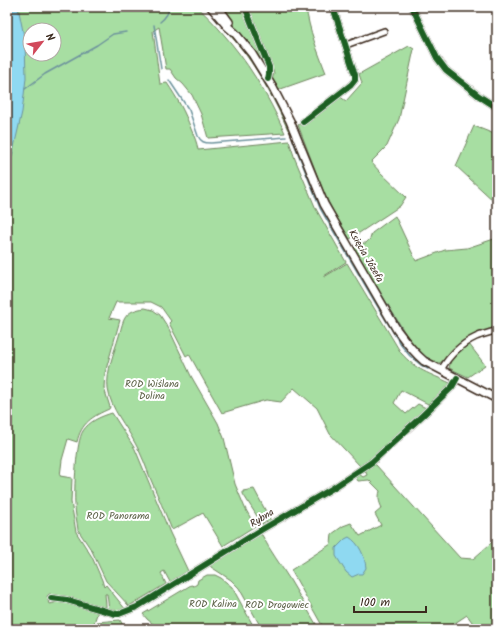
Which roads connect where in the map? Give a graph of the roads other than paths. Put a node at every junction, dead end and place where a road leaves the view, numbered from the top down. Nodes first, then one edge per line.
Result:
1 (211, 7) edge
2 (218, 7) edge
3 (245, 7) edge
4 (333, 7) edge
5 (412, 7) edge
6 (384, 31) dead end
7 (235, 33) junction
8 (346, 45) junction
9 (268, 79) junction
10 (497, 107) edge
11 (303, 122) dead end
12 (497, 330) edge
13 (441, 370) junction
14 (457, 378) junction
15 (497, 399) edge
16 (51, 598) dead end

1 - 7 main road, Księcia Józefa
2 - 7 main road, Księcia Józefa
3 - 9 street, Księcia Józefa
4 - 8 street
5 - 10 street
6 - 8 street
7 - 9 main road, Księcia Józefa
8 - 11 street
9 - 13 main road, Księcia Józefa
12 - 13 street
13 - 14 main road, Księcia Józefa
14 - 15 main road, Księcia Józefa
14 - 16 street, Rybna

